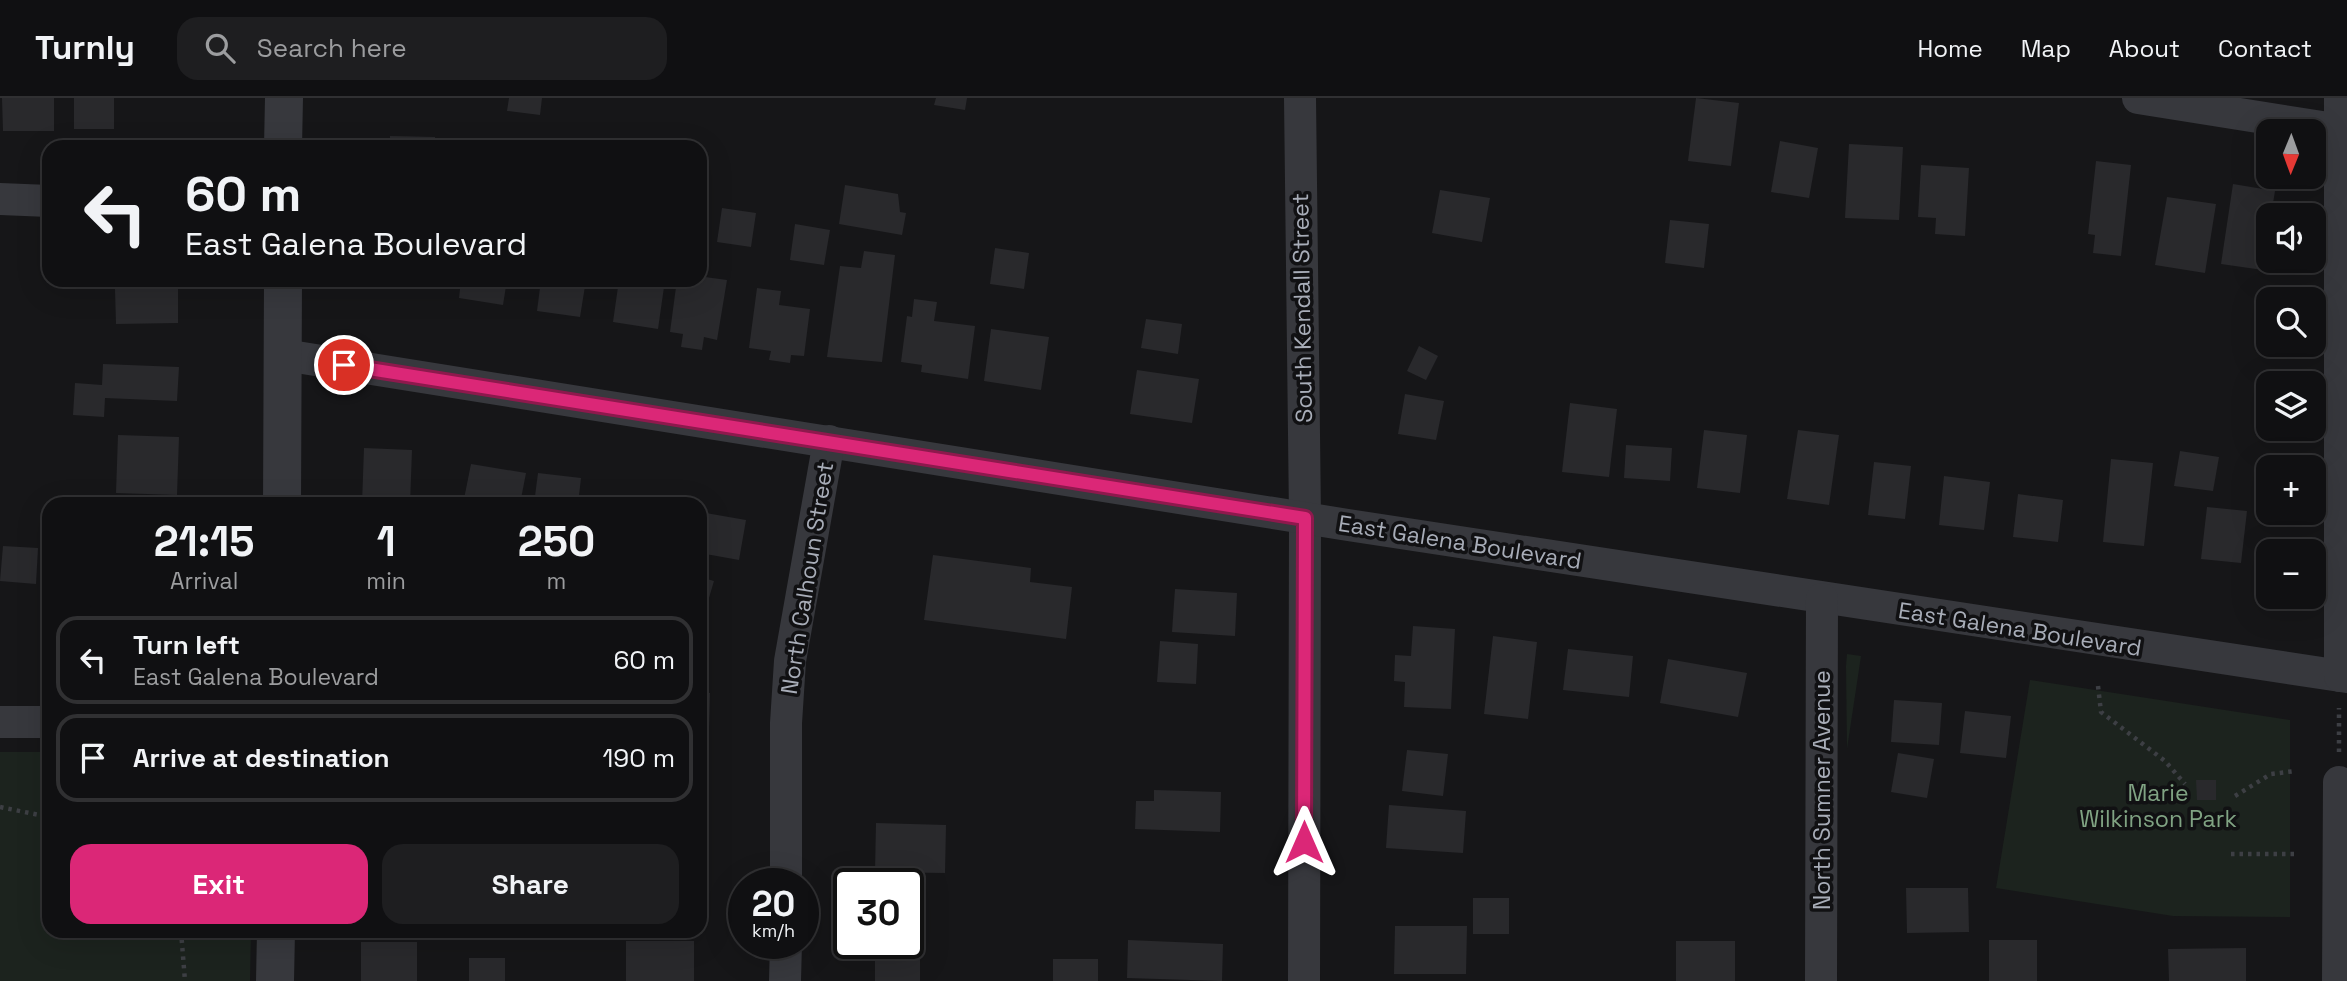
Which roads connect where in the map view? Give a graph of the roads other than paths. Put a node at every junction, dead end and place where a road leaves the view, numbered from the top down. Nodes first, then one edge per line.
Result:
1 (284, 98) edge
2 (1300, 98) edge
3 (2138, 98) edge
4 (2340, 98) edge
5 (2343, 131) edge
6 (283, 140) edge
7 (0, 199) edge
8 (42, 201) edge
9 (283, 287) edge
10 (284, 355) junction
11 (828, 441) junction
12 (282, 497) edge
13 (1305, 518) junction
14 (1822, 599) junction
15 (2343, 677) edge
16 (0, 722) edge
17 (42, 722) edge
18 (2339, 782) road end
19 (786, 868) edge
20 (276, 938) edge
21 (786, 959) edge
22 (275, 981) edge
23 (785, 981) edge
24 (1304, 981) edge
25 (1821, 981) edge
26 (2338, 981) edge

1 - 6 street
2 - 13 street, South Kendall Street
3 - 5 street
4 - 5 street
5 - 15 street
7 - 8 street
9 - 10 street
10 - 11 street, East Galena Boulevard
10 - 12 street
11 - 13 street, East Galena Boulevard
11 - 19 street, North Calhoun Street
13 - 14 street, East Galena Boulevard
13 - 24 street, South Kendall Street
14 - 15 street, East Galena Boulevard
14 - 25 street, North Sumner Avenue
16 - 17 street
18 - 26 street
20 - 22 street
21 - 23 street

